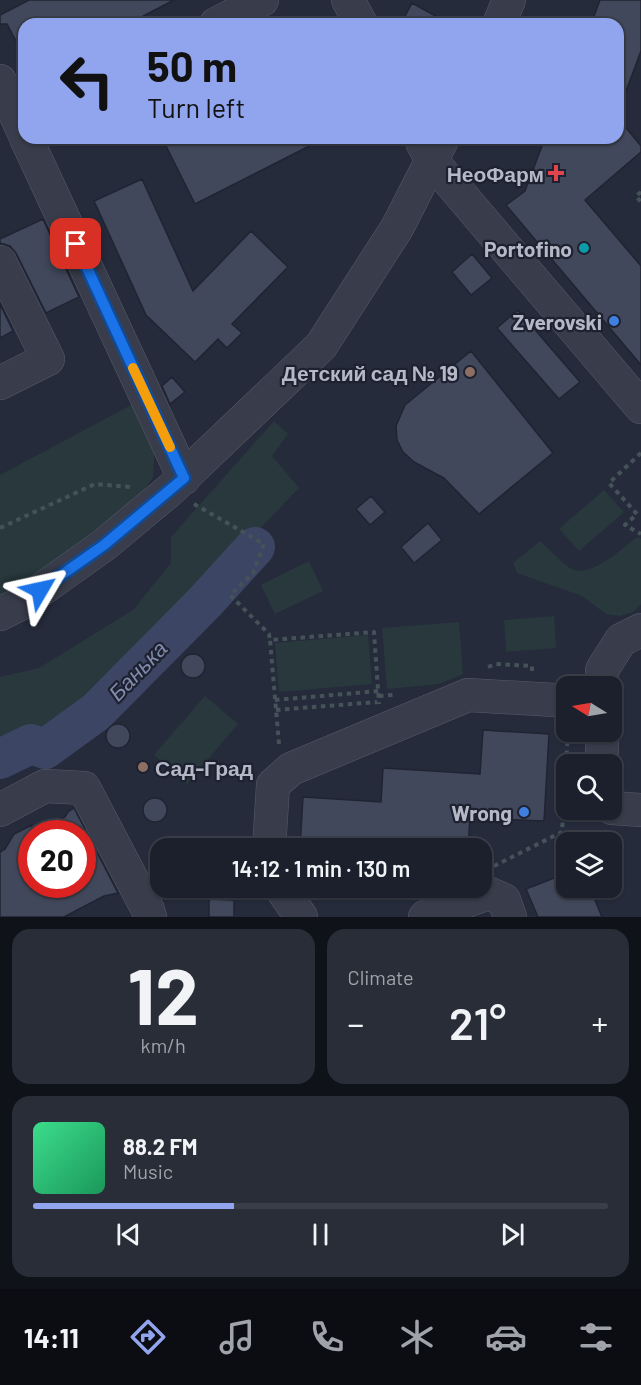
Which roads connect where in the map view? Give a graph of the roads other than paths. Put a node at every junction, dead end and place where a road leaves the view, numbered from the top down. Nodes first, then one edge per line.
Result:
1 (262, 0) edge
2 (348, 0) edge
3 (509, 0) edge
4 (228, 18) edge
5 (358, 18) edge
6 (502, 18) edge
7 (0, 81) edge
8 (18, 120) edge
9 (29, 144) edge
10 (432, 146) edge
11 (0, 262) edge
12 (0, 383) edge
13 (641, 407) edge
14 (177, 484) junction
15 (0, 614) edge
16 (641, 630) edge
17 (602, 676) edge
18 (555, 700) dead end
19 (622, 809) edge
20 (0, 810) edge
21 (641, 810) edge
22 (270, 838) edge
23 (288, 898) edge
24 (150, 917) edge
25 (301, 917) edge
26 (425, 917) edge
27 (510, 917) edge

1 - 4 street
2 - 5 street
3 - 6 street
7 - 8 street
9 - 14 street
10 - 13 street
10 - 14 street
11 - 12 street
14 - 15 street
16 - 17 street
18 - 22 street
19 - 21 street
20 - 24 street
23 - 25 street
26 - 27 street

